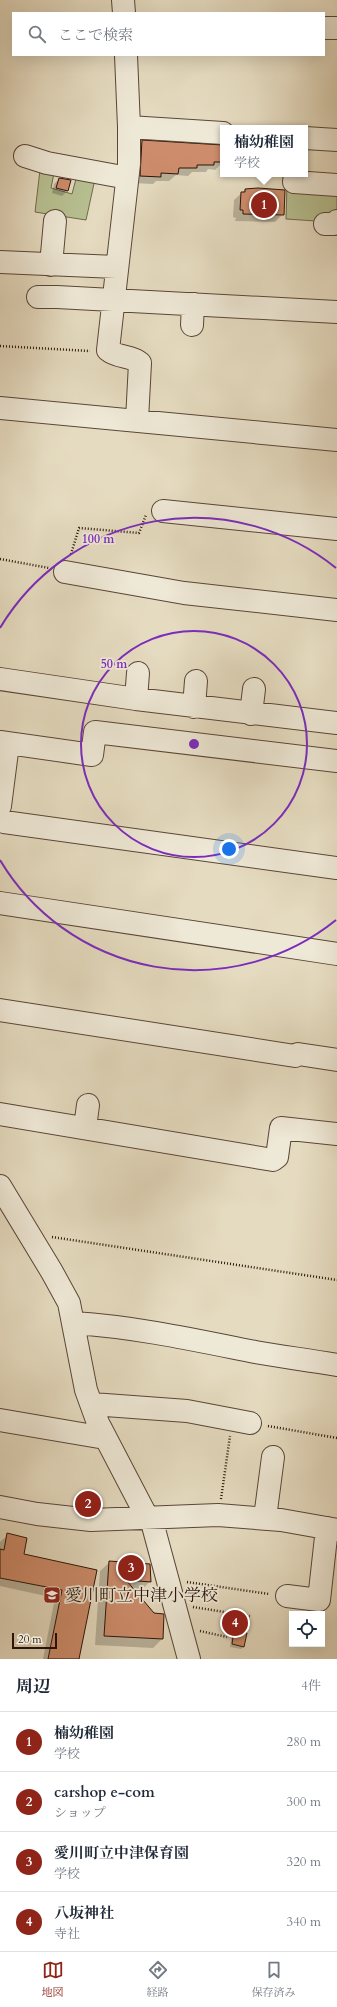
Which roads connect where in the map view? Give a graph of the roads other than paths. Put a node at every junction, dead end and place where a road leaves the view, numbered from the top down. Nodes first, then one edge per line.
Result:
1 (123, 0) edge
2 (124, 12) edge
3 (325, 28) edge
4 (337, 28) edge
5 (126, 56) edge
6 (130, 127) junction
7 (220, 133) edge
8 (308, 138) edge
9 (337, 140) edge
10 (34, 155) dead end
11 (127, 175) junction
12 (295, 177) edge
13 (337, 185) edge
14 (55, 221) dead end
15 (0, 262) edge
16 (51, 265) junction
17 (116, 267) junction
18 (38, 297) dead end
19 (115, 300) junction
20 (337, 312) edge
21 (0, 408) edge
22 (137, 420) junction
23 (337, 440) edge
24 (163, 511) road end
25 (337, 529) edge
26 (65, 572) road end
27 (337, 610) edge
28 (138, 673) dead end
29 (0, 679) edge
30 (196, 681) dead end
31 (254, 689) dead end
32 (136, 699) junction
33 (194, 707) junction
34 (251, 714) junction
35 (337, 723) edge
36 (4, 743) edge
37 (337, 761) edge
38 (0, 806) edge
39 (0, 819) edge
40 (337, 868) edge
41 (0, 903) edge
42 (337, 954) edge
43 (0, 1010) edge
44 (337, 1060) edge
45 (88, 1105) dead end
46 (0, 1114) edge
47 (85, 1128) junction
48 (337, 1134) edge
49 (0, 1186) edge
50 (74, 1323) junction
51 (337, 1365) edge
52 (92, 1404) junction
53 (0, 1420) edge
54 (241, 1422) road end
55 (105, 1438) junction
56 (273, 1456) dead end
57 (0, 1507) edge
58 (147, 1517) junction
59 (265, 1518) junction
60 (332, 1529) edge
61 (287, 1596) road end
62 (328, 1602) edge
63 (189, 1659) edge

1 - 2 street
3 - 4 street
5 - 6 street
6 - 7 street
6 - 11 street
8 - 9 street
10 - 11 street
11 - 17 street
12 - 13 street
14 - 16 street
15 - 16 street
16 - 17 street
17 - 19 street
18 - 19 street
19 - 20 street
19 - 22 street
21 - 22 street
22 - 23 street
24 - 25 street
26 - 27 street
28 - 32 street
29 - 32 street
30 - 33 street
31 - 34 street
32 - 33 street
33 - 34 street
34 - 35 street
36 - 37 street
36 - 38 street
39 - 40 street
41 - 42 street
43 - 44 street
45 - 47 street
46 - 47 street
47 - 48 street
49 - 50 street
50 - 51 street
50 - 52 street
52 - 54 street
52 - 55 street
53 - 55 street
55 - 58 street
56 - 59 street
57 - 58 street
58 - 59 street
58 - 63 street
59 - 60 street
60 - 62 street
61 - 62 street

